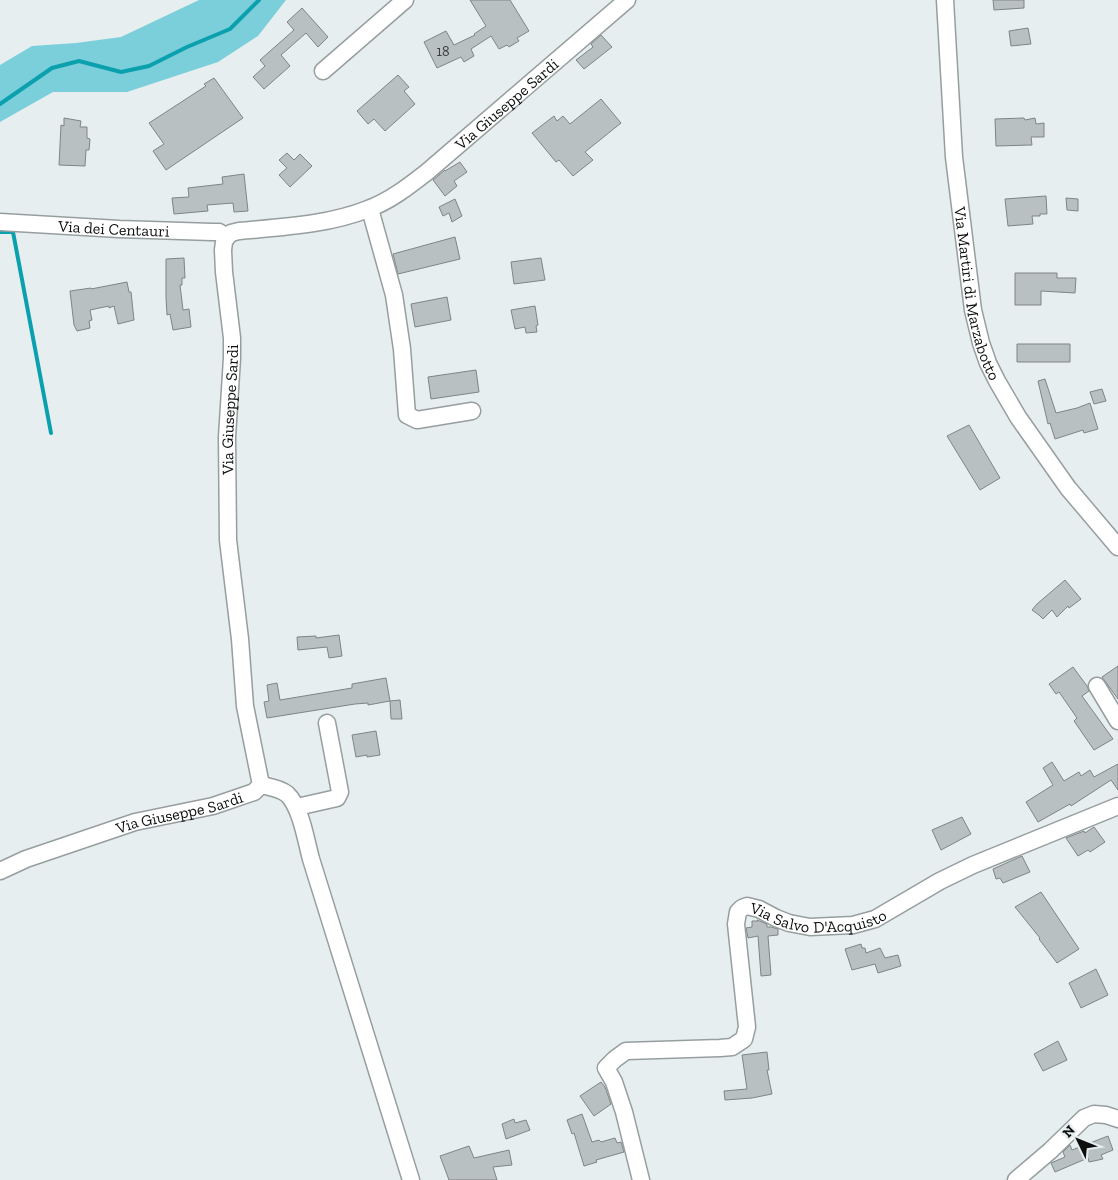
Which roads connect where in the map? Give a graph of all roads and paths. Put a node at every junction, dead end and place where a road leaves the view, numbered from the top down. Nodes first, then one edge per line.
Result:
1 (405, 0) edge
2 (627, 0) edge
3 (945, 0) edge
4 (323, 71) dead end
5 (370, 209) junction
6 (0, 222) edge
7 (227, 237) junction
8 (472, 411) dead end
9 (1118, 547) edge
10 (1097, 686) dead end
11 (1118, 721) edge
12 (326, 723) dead end
13 (261, 785) junction
14 (1118, 806) edge
15 (297, 807) junction
16 (0, 871) edge
17 (1118, 1119) edge
18 (412, 1180) edge
19 (642, 1180) edge
20 (1016, 1180) edge

1 - 4 street
2 - 5 street, Via Giuseppe Sardi
3 - 9 street, Via Martiri di Marzabotto
5 - 7 street, Via Giuseppe Sardi
5 - 8 street
6 - 7 street, Via dei Centauri
7 - 13 street, Via Giuseppe Sardi
10 - 11 street
12 - 15 street
13 - 15 street
13 - 16 street, Via Giuseppe Sardi
14 - 19 street, Via Salvo D'Acquisto
15 - 18 street
17 - 20 street

